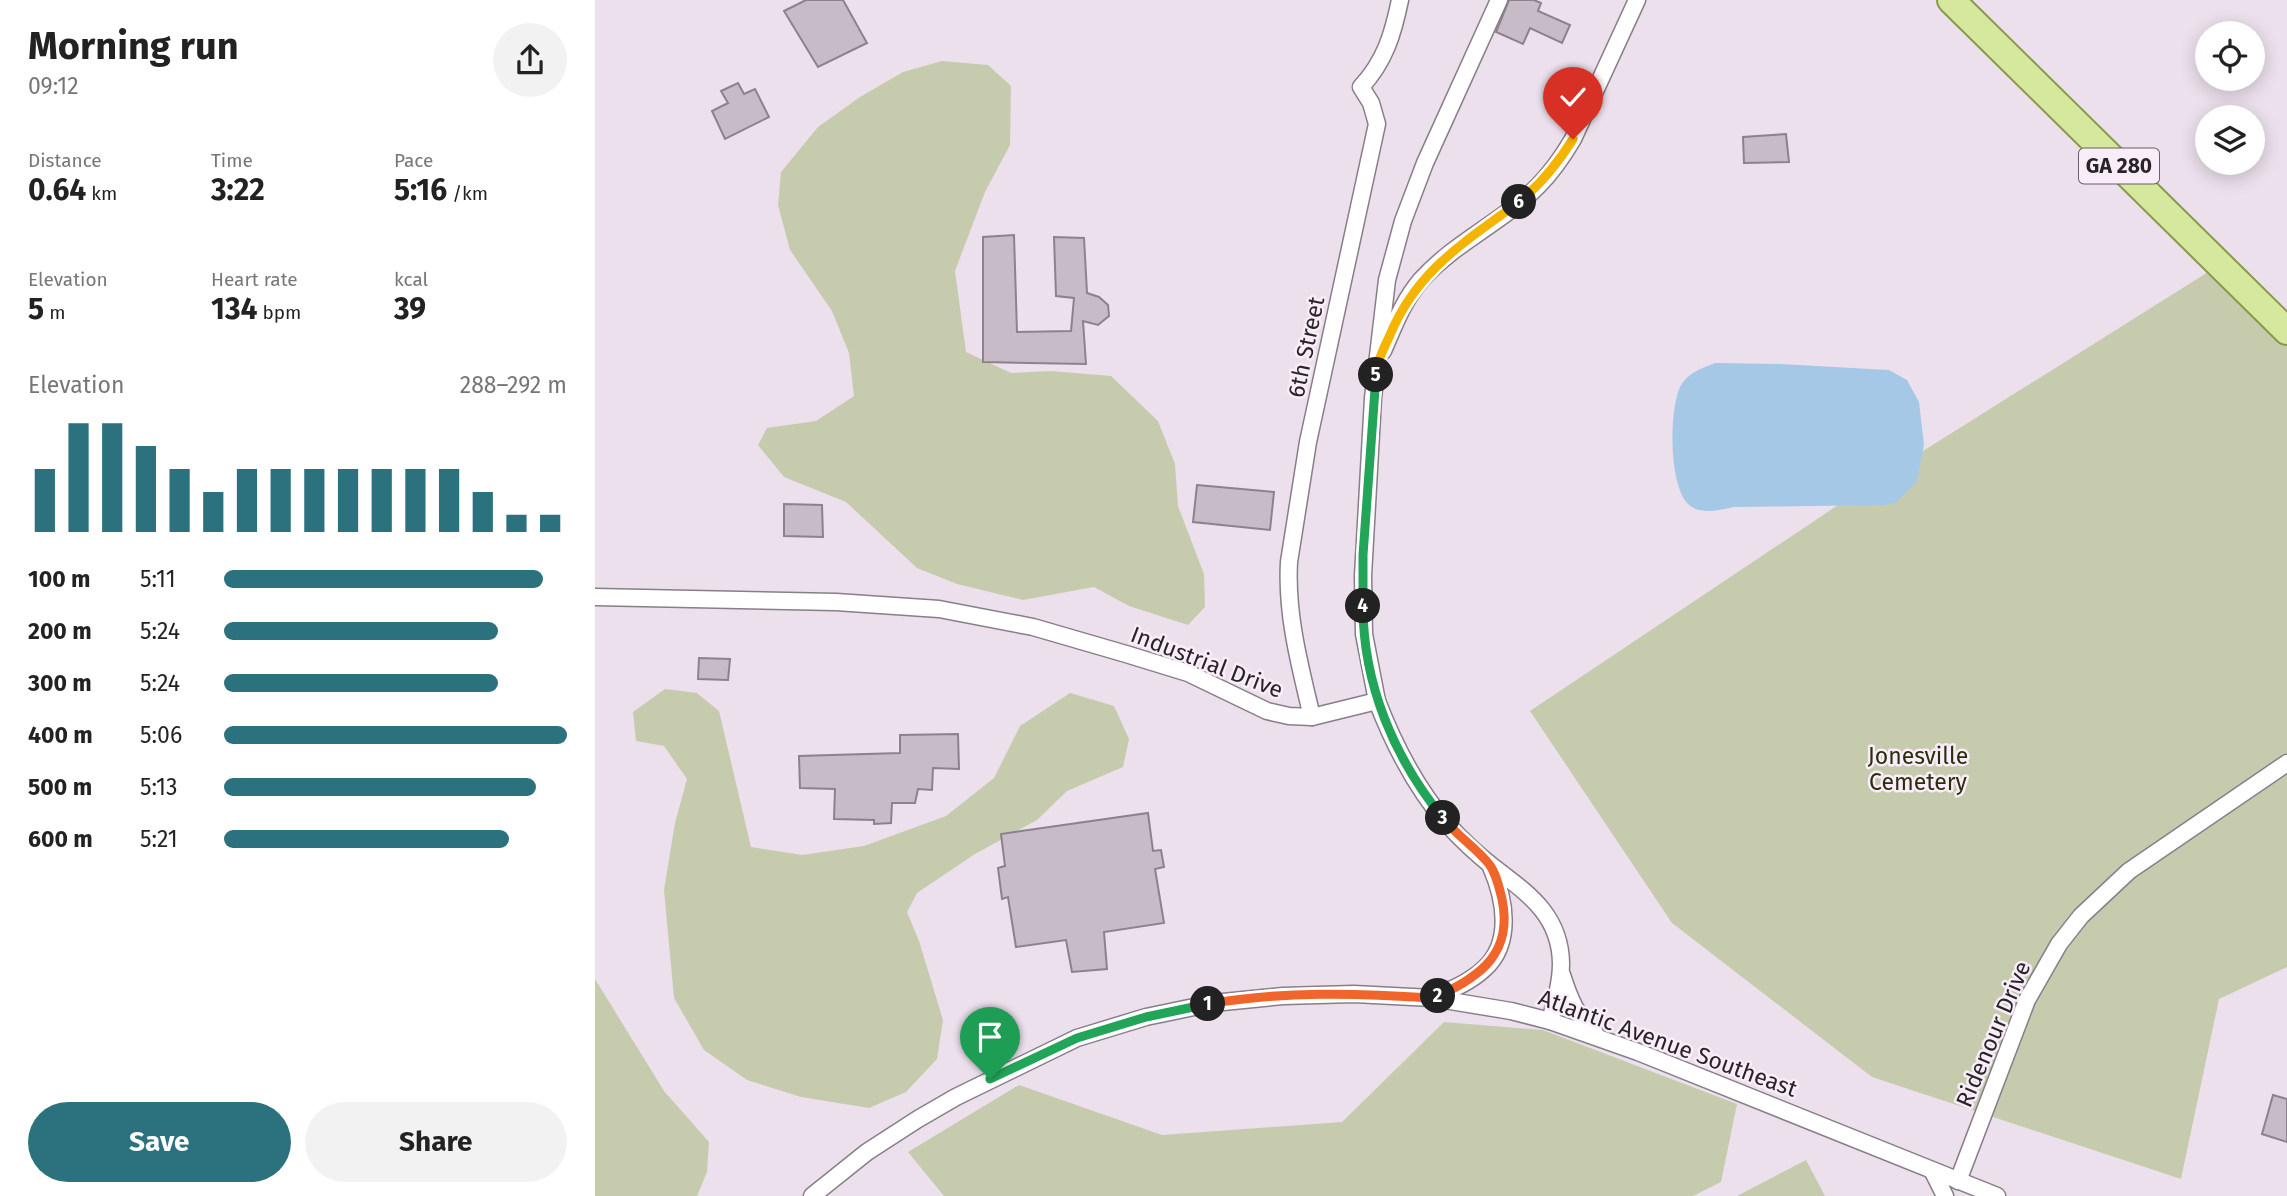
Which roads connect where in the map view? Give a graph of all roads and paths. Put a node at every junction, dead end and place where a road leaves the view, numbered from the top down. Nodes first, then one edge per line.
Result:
1 (1400, 0) edge
2 (1499, 0) edge
3 (1637, 0) edge
4 (1951, 0) edge
5 (2287, 331) edge
6 (1377, 366) junction
7 (595, 597) edge
8 (1377, 701) junction
9 (1312, 717) junction
10 (2287, 763) edge
11 (1490, 865) junction
12 (1560, 970) junction
13 (1432, 998) junction
14 (1549, 1021) junction
15 (1599, 1037) junction
16 (1933, 1172) junction
17 (1958, 1181) junction
18 (812, 1196) edge
19 (1945, 1196) edge
20 (1997, 1196) edge

1 - 9 street, 6th Street
2 - 6 street
3 - 6 street
4 - 5 main road, GA 280
6 - 8 street
7 - 9 street, Industrial Drive
8 - 9 street, Industrial Drive
8 - 11 street
10 - 17 street, Ridenour Drive
11 - 12 street
11 - 13 street
12 - 14 street
12 - 15 street
13 - 14 street, Atlantic Avenue Southeast
13 - 18 street, Atlantic Avenue Southeast
14 - 15 street, Atlantic Avenue Southeast
15 - 16 street, Atlantic Avenue Southeast
16 - 17 street, Atlantic Avenue Southeast
16 - 19 street
17 - 20 street, Atlantic Avenue Southeast

